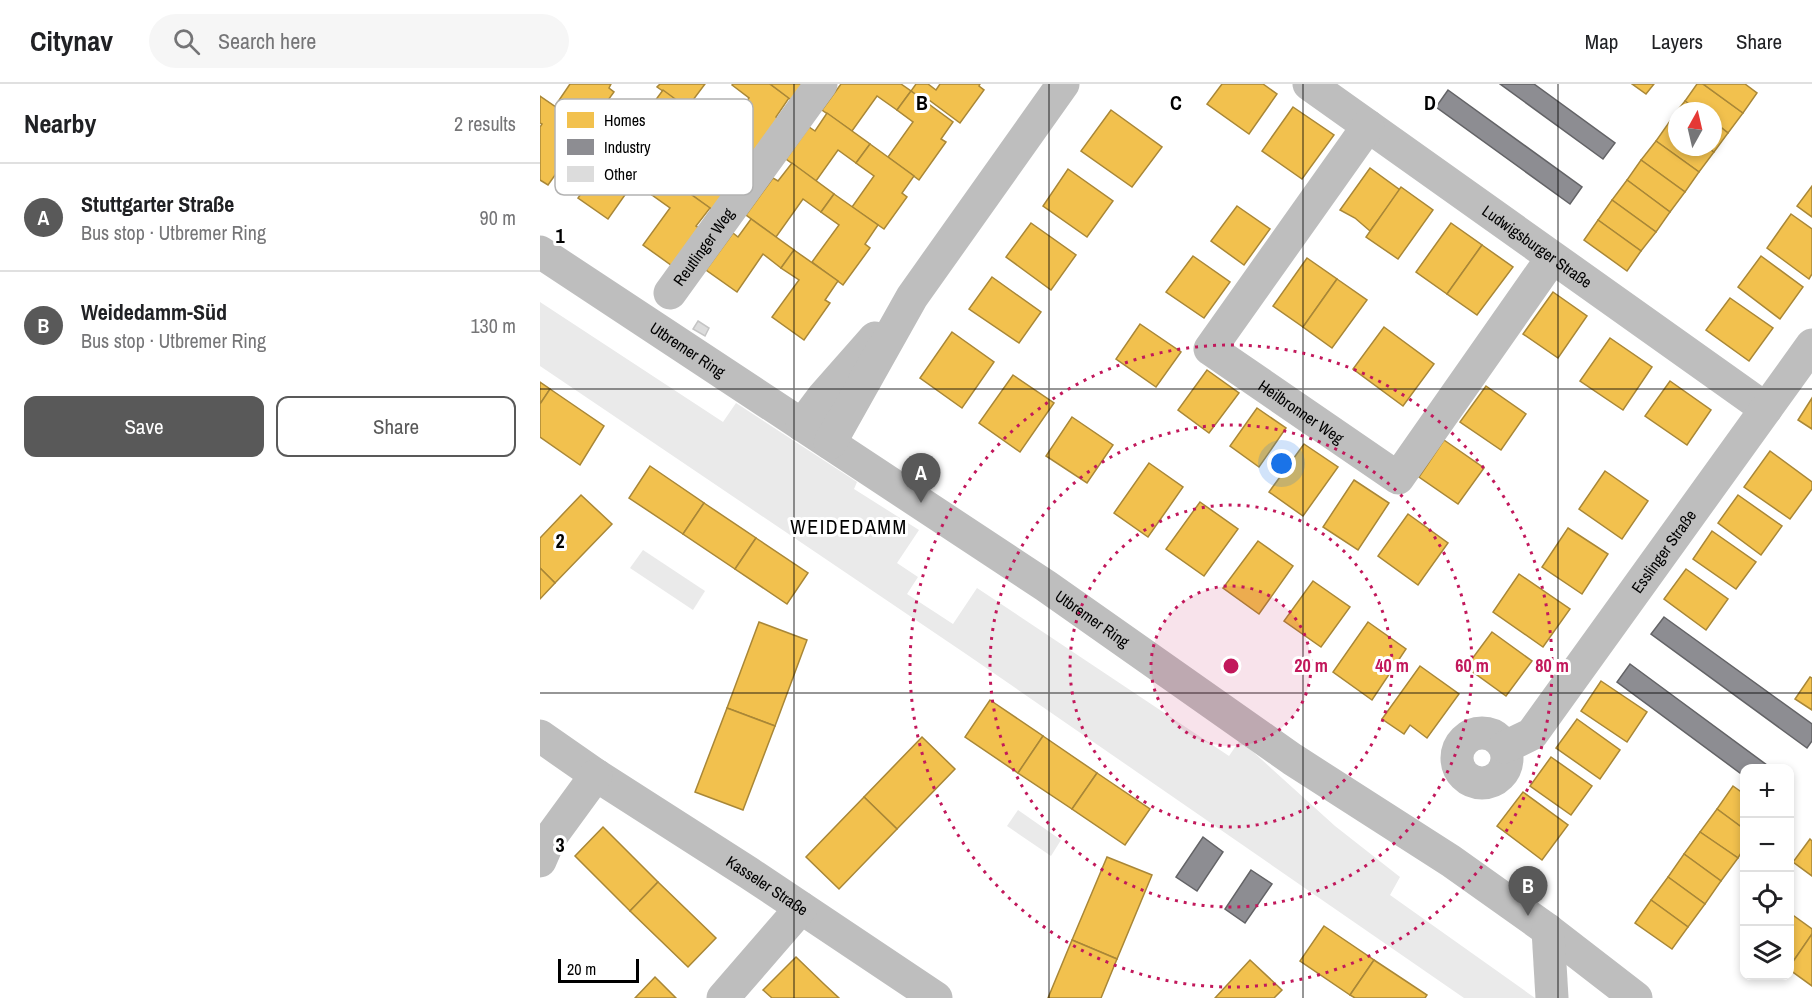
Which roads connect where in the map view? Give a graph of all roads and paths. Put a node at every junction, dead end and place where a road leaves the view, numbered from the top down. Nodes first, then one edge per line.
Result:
1 (822, 84) edge
2 (1309, 84) edge
3 (1052, 88) edge
4 (1368, 126) junction
5 (753, 179) edge
6 (741, 195) edge
7 (540, 252) edge
8 (1552, 258) junction
9 (670, 293) dead end
10 (912, 297) junction
11 (1812, 345) edge
12 (1766, 409) junction
13 (802, 424) junction
14 (830, 443) junction
15 (540, 736) edge
16 (1505, 747) dead end
17 (596, 775) junction
18 (540, 861) edge
19 (801, 908) junction
20 (1548, 930) junction
21 (1626, 994) edge
22 (723, 998) edge
23 (936, 998) edge
24 (1552, 998) edge

1 - 5 street, Reutlinger Weg
2 - 4 street, Ludwigsburger Straße
3 - 10 street
4 - 8 street, Ludwigsburger Straße
4 - 8 street, Heilbronner Weg
6 - 9 street, Reutlinger Weg
7 - 13 street, Utbremer Ring
8 - 12 street, Ludwigsburger Straße
10 - 13 street
10 - 14 street
11 - 12 street, Esslinger Straße
12 - 16 street, Esslinger Straße
13 - 14 street, Utbremer Ring
14 - 20 street, Utbremer Ring
15 - 17 street, Kasseler Straße
17 - 18 street
17 - 19 street, Kasseler Straße
19 - 22 street
19 - 23 street, Kasseler Straße
20 - 21 street, Utbremer Ring
20 - 24 street

